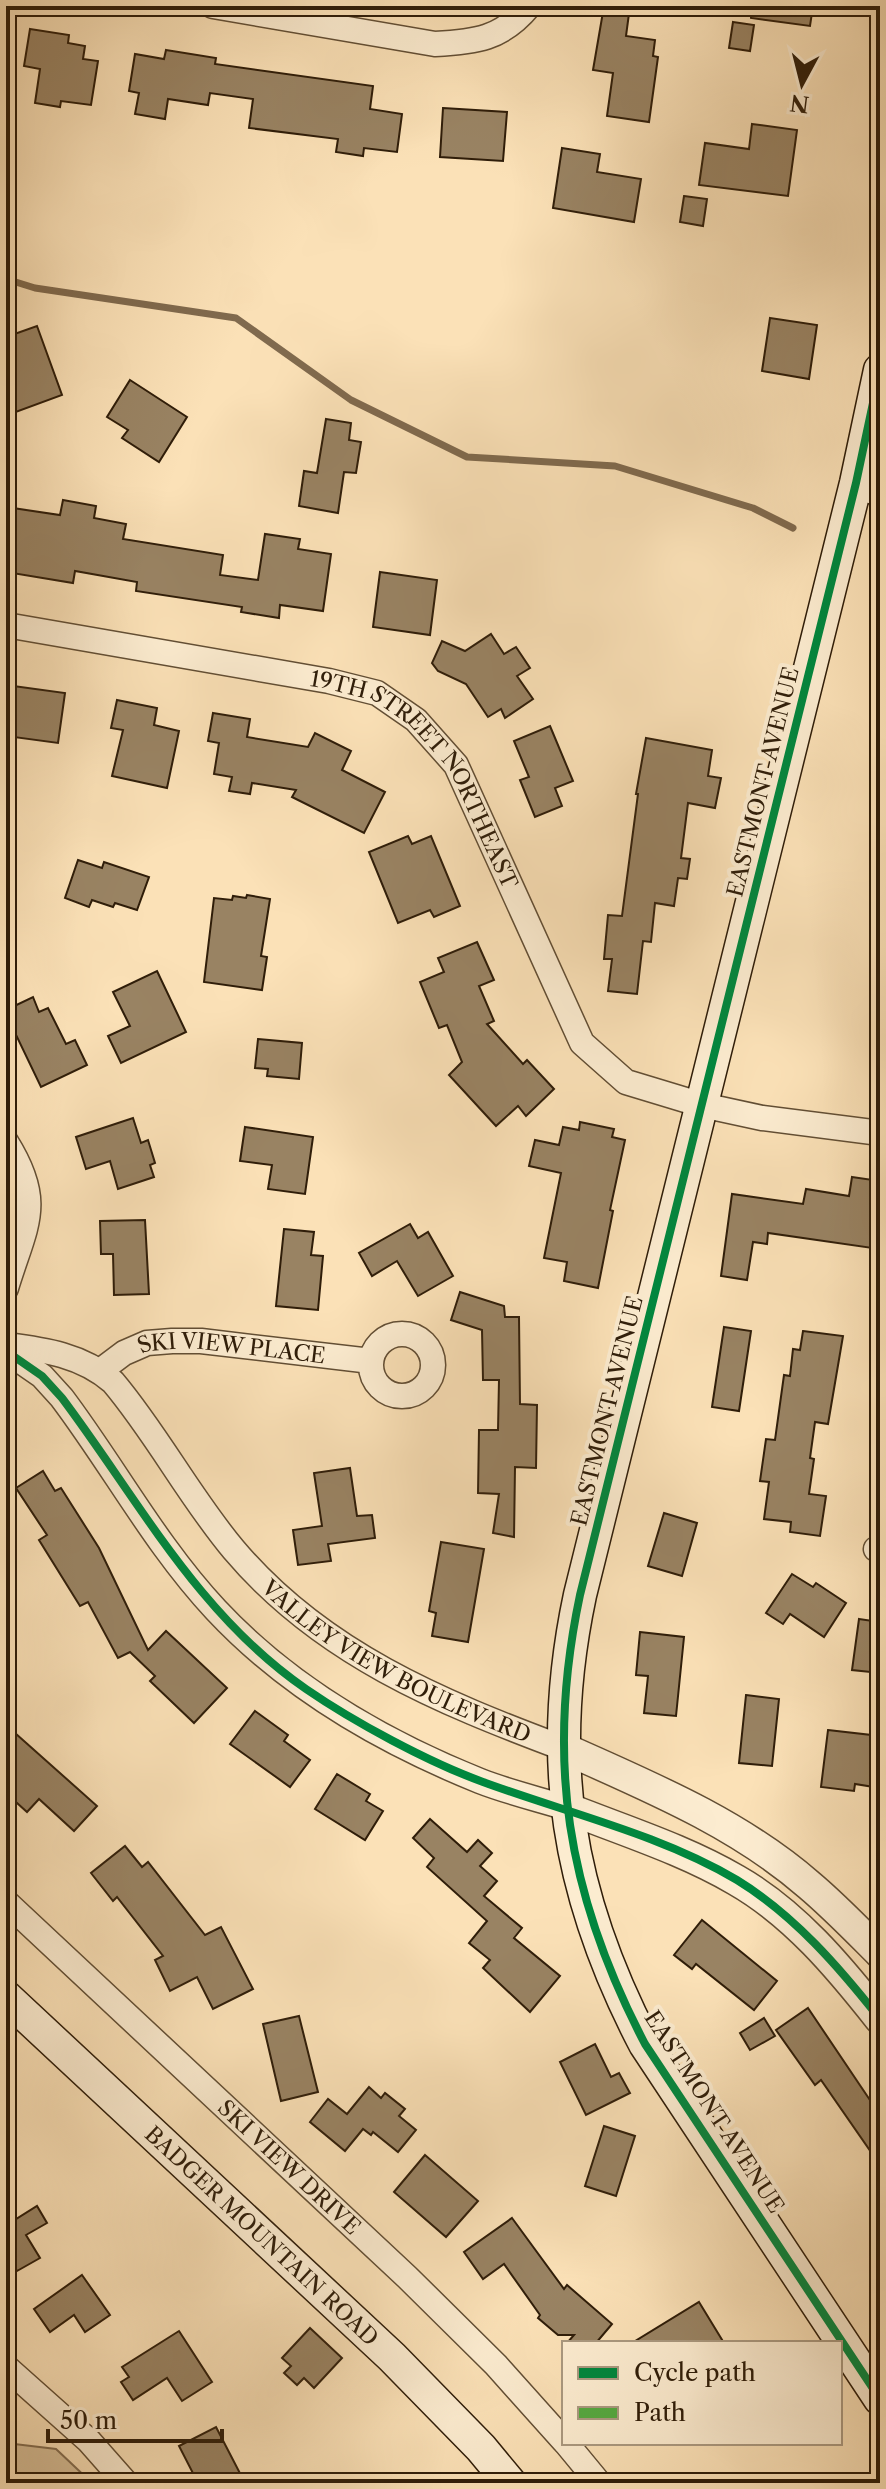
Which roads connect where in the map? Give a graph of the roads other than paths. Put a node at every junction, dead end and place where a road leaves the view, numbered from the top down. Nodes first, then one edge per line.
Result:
1 (213, 6) edge
2 (529, 6) edge
3 (880, 370) edge
4 (868, 487) edge
5 (6, 625) edge
6 (702, 1105) junction
7 (880, 1133) edge
8 (6, 1142) edge
9 (6, 1288) edge
10 (6, 1348) edge
11 (371, 1361) dead end
12 (100, 1371) junction
13 (563, 1748) junction
14 (567, 1808) junction
15 (6, 1902) edge
16 (880, 1953) edge
17 (6, 1997) edge
18 (880, 2019) edge
19 (842, 2341) edge
20 (842, 2342) edge
21 (6, 2367) edge
22 (880, 2399) edge
23 (562, 2439) edge
24 (567, 2445) edge
25 (126, 2483) edge
26 (510, 2483) edge
27 (599, 2483) edge

1 - 2 street
3 - 4 main road, EASTMONT AVENUE
4 - 6 main road, EASTMONT AVENUE
5 - 6 street, 19TH STREET NORTHEAST
6 - 7 street, 19TH STREET NORTHEAST
6 - 13 main road, EASTMONT AVENUE
8 - 9 street
10 - 12 street, VALLEY VIEW BOULEVARD
10 - 14 street, VALLEY VIEW BOULEVARD
11 - 12 street, SKI VIEW PLACE
12 - 13 street, VALLEY VIEW BOULEVARD
13 - 14 main road, EASTMONT AVENUE
13 - 16 street, VALLEY VIEW BOULEVARD
14 - 18 street, VALLEY VIEW BOULEVARD
14 - 19 main road, EASTMONT AVENUE
15 - 23 street, SKI VIEW DRIVE
17 - 26 main road, BADGER MOUNTAIN ROAD
20 - 22 main road, EASTMONT AVENUE
21 - 25 street
24 - 27 street, SKI VIEW DRIVE

